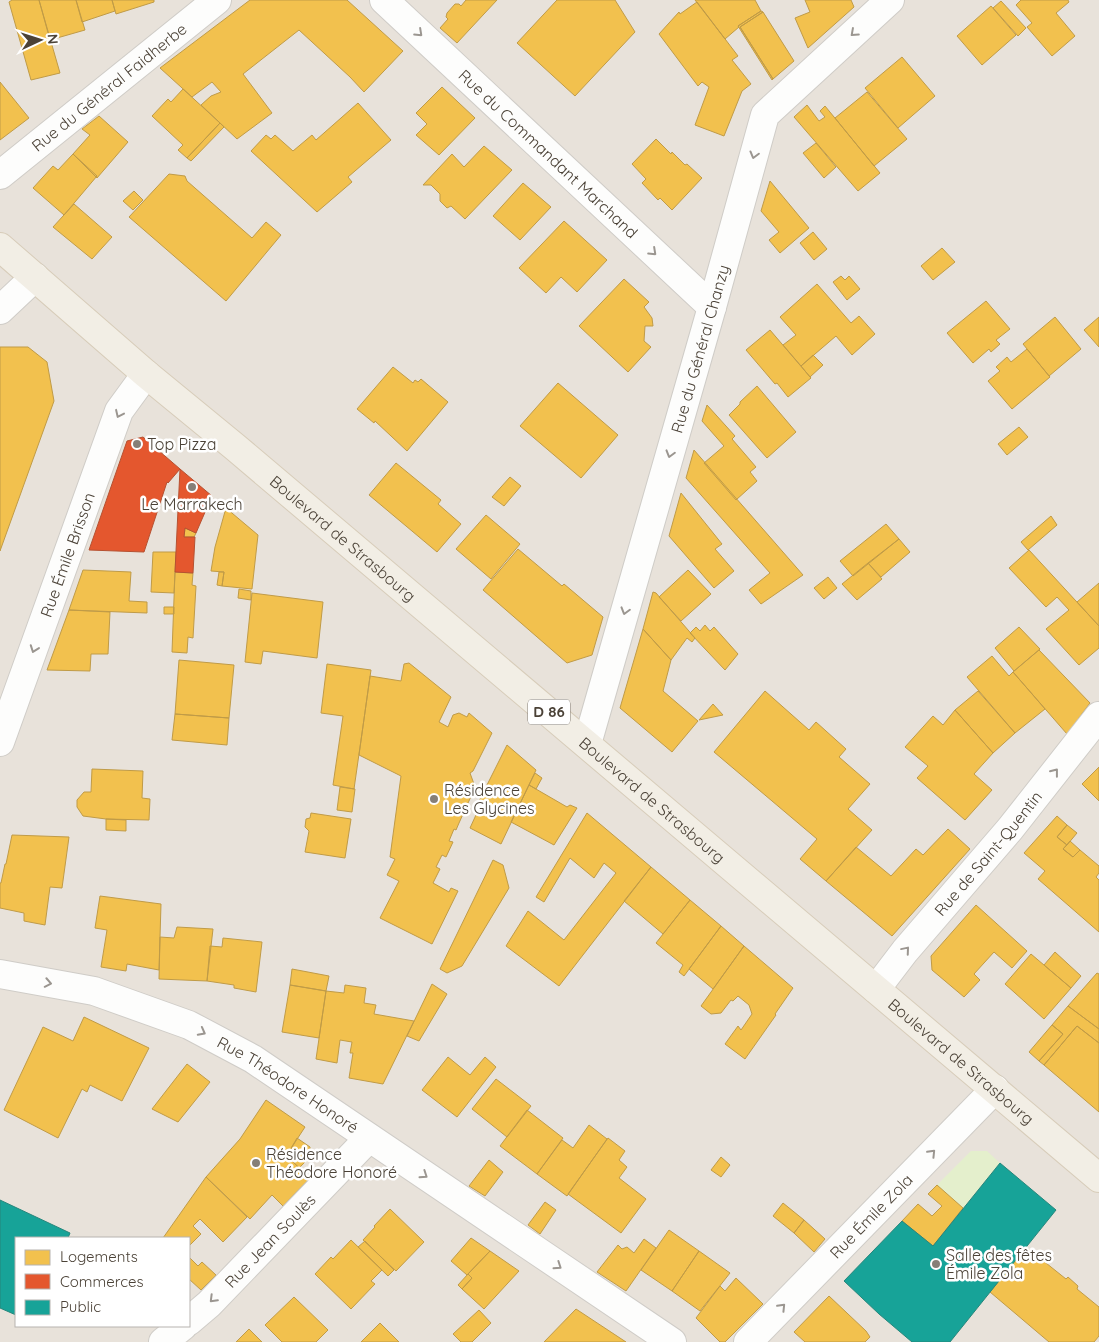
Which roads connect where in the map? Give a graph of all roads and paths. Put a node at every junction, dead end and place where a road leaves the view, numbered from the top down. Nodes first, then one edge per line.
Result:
1 (218, 0) edge
2 (384, 0) edge
3 (890, 0) edge
4 (0, 175) edge
5 (0, 246) edge
6 (35, 277) junction
7 (712, 307) junction
8 (0, 310) edge
9 (146, 374) junction
10 (1099, 716) edge
11 (0, 742) edge
12 (587, 744) junction
13 (0, 974) edge
14 (876, 989) junction
15 (995, 1089) junction
16 (369, 1138) junction
17 (1099, 1178) edge
18 (190, 1320) edge
19 (182, 1327) edge
20 (163, 1342) edge
21 (672, 1342) edge
22 (748, 1342) edge

1 - 4 street, Rue du Général Faidherbe
2 -> 7 street, Rue du Commandant Marchand
3 -> 7 street, Rue du Général Chanzy
5 - 6 main road, Boulevard de Strasbourg / D 86
6 - 8 street
6 - 9 main road, Boulevard de Strasbourg / D 86
7 -> 12 street, Rue du Général Chanzy
9 -> 11 street, Rue Émile Brisson
9 - 12 main road, Boulevard de Strasbourg / D 86
14 -> 10 street, Rue de Saint-Quentin
12 - 14 main road, Boulevard de Strasbourg / D 86
13 -> 16 street, Rue Théodore Honoré
14 - 15 main road, Boulevard de Strasbourg / D 86
15 - 17 main road, Boulevard de Strasbourg / D 86
22 -> 15 street, Rue Émile Zola
16 -> 18 street, Rue Jean Soulès
16 -> 21 street, Rue Théodore Honoré
19 - 20 street

